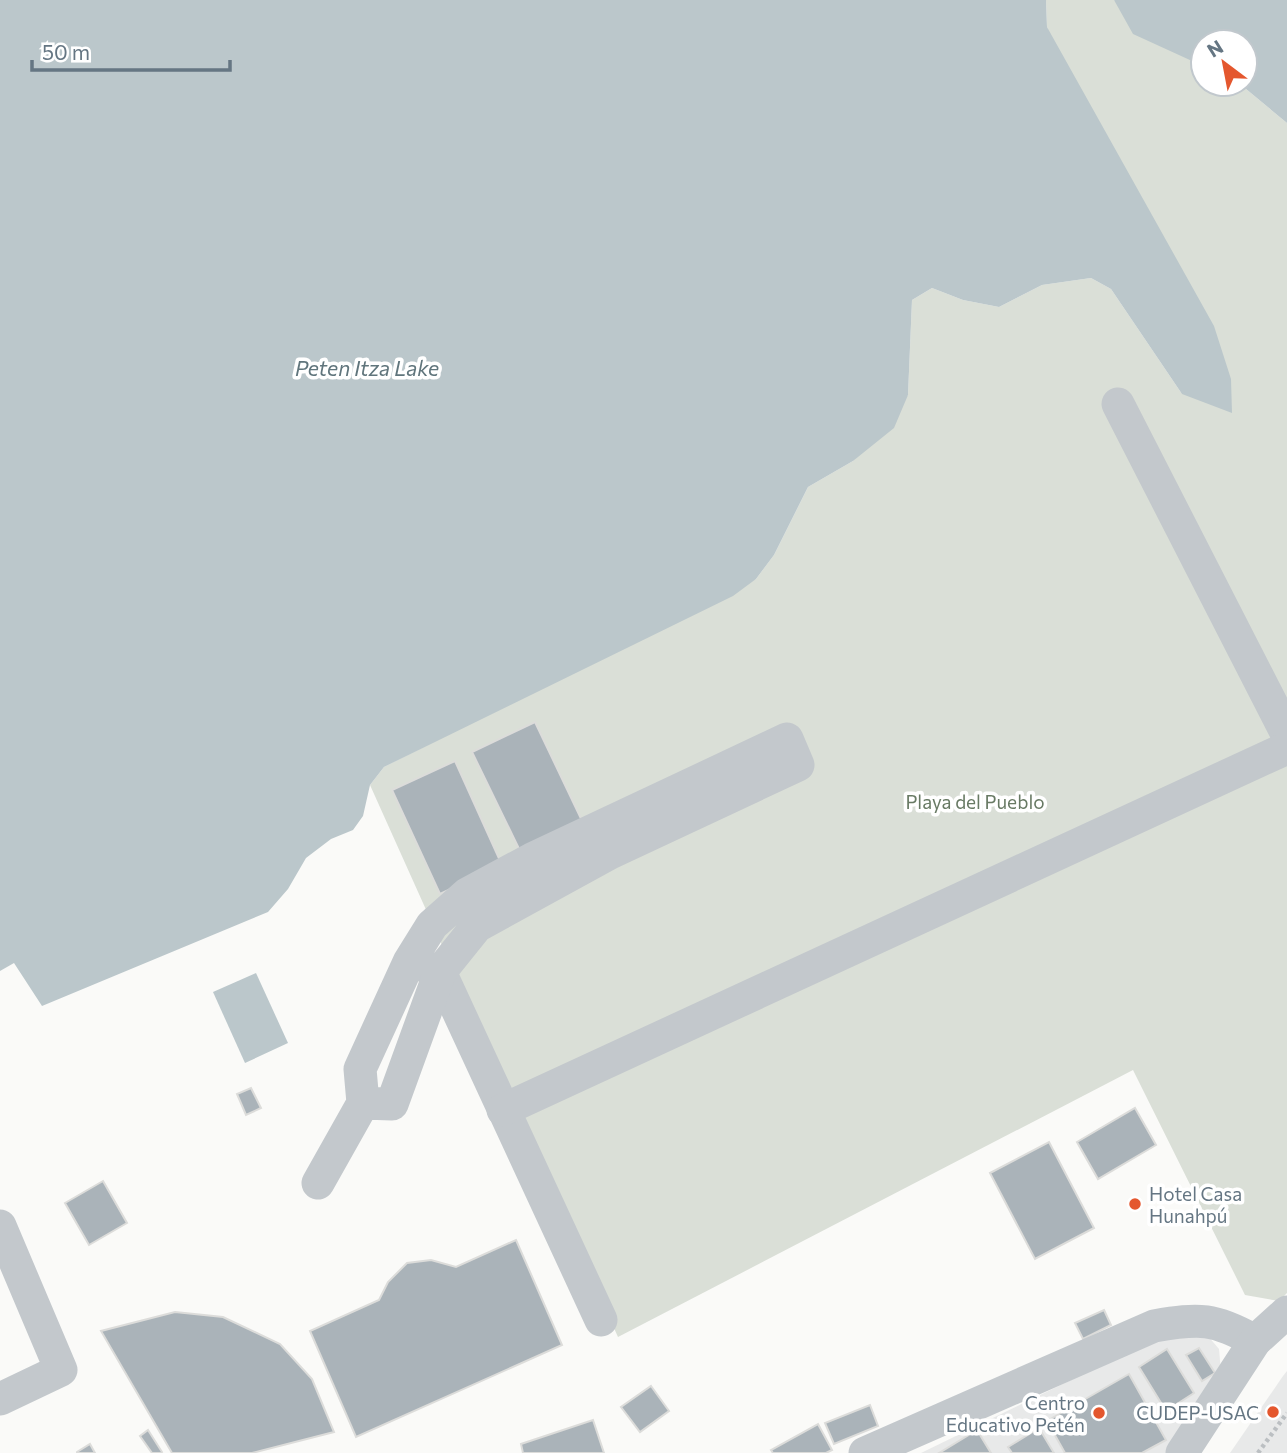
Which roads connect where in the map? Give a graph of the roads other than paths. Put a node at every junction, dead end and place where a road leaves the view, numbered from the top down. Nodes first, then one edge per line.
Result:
1 (1118, 404) dead end
2 (1287, 734) edge
3 (1287, 748) edge
4 (793, 752) dead end
5 (424, 967) junction
6 (503, 1110) junction
7 (318, 1183) dead end
8 (0, 1226) edge
9 (1287, 1312) edge
10 (601, 1320) dead end
11 (1255, 1341) junction
12 (0, 1399) edge
13 (865, 1453) edge
14 (1182, 1453) edge

1 - 2 street
3 - 6 street
4 - 5 street
5 - 6 street
5 - 7 street
6 - 10 street
8 - 12 street
9 - 11 street
11 - 13 street
11 - 14 street

